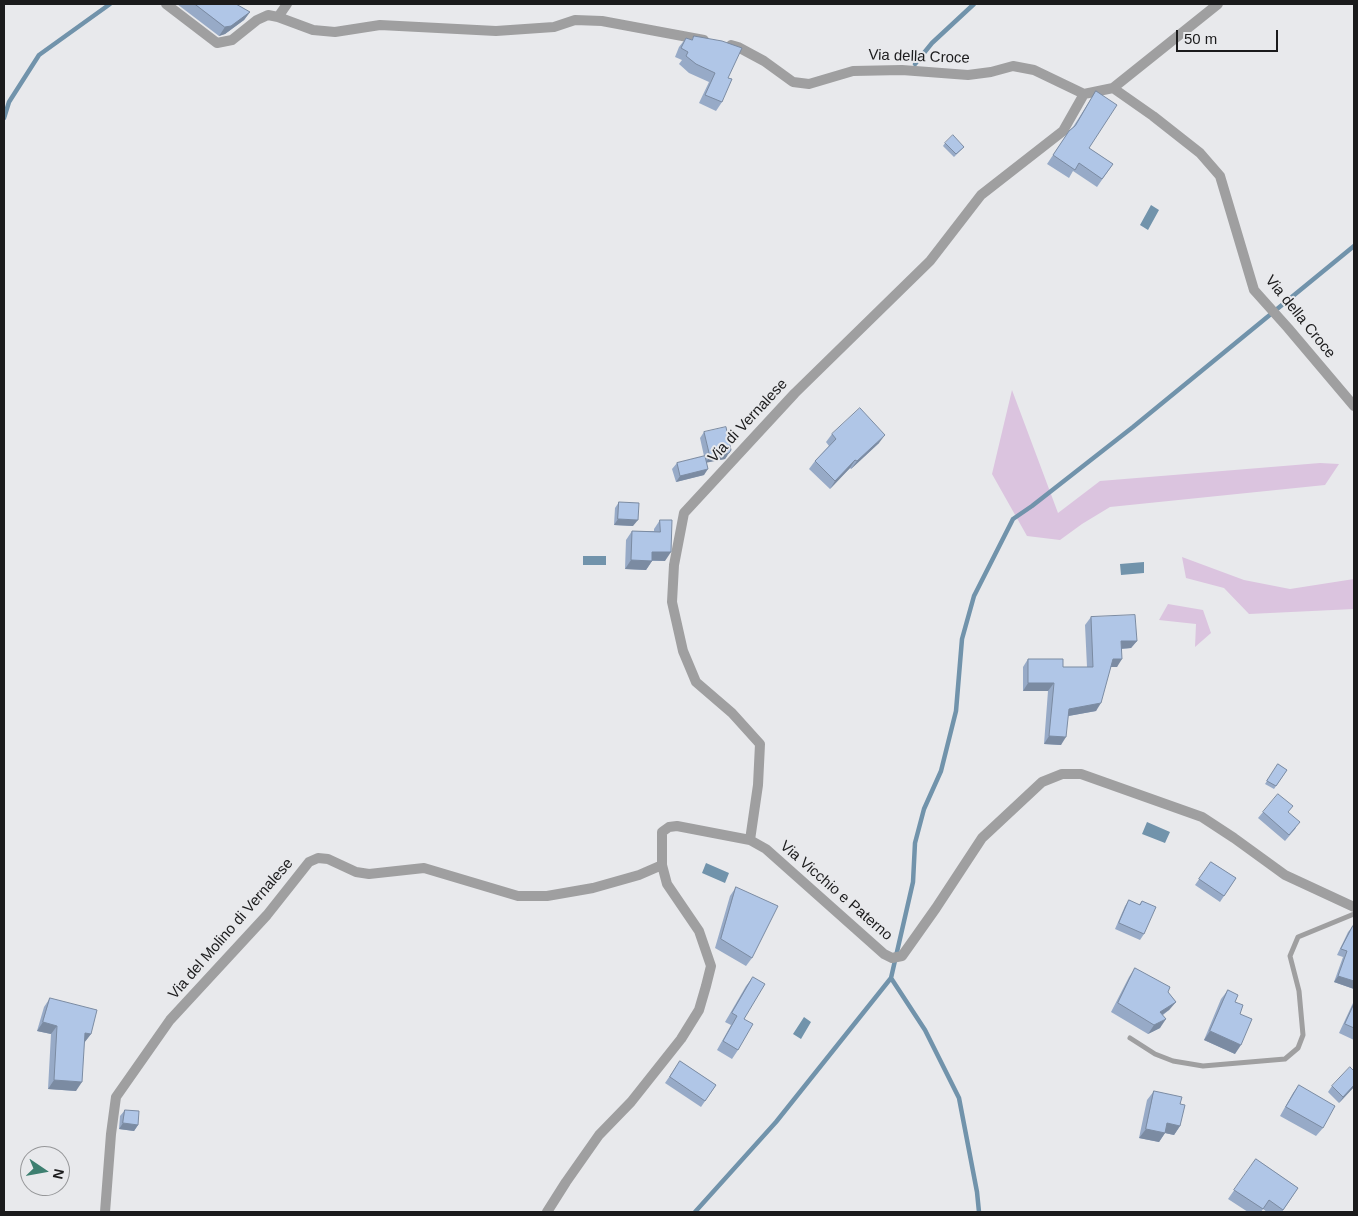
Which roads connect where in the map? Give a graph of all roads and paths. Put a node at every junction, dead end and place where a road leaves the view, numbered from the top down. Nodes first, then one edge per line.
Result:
1 (166, 4) edge
2 (287, 4) edge
3 (1218, 4) edge
4 (278, 17) junction
5 (1113, 88) junction
6 (1084, 94) junction
7 (1354, 406) edge
8 (750, 840) junction
9 (662, 865) junction
10 (1354, 907) edge
11 (1354, 914) edge
12 (1130, 1038) dead end
13 (104, 1212) edge
14 (547, 1212) edge

1 - 4 street
2 - 4 street
3 - 5 street
4 - 6 street, Via della Croce
5 - 6 street
5 - 7 street, Via della Croce
6 - 8 street, Via di Vernalese
8 - 9 street
8 - 10 street, Via Vicchio e Paterno
9 - 13 street, Via del Molino di Vernalese
9 - 14 street
11 - 12 lane

